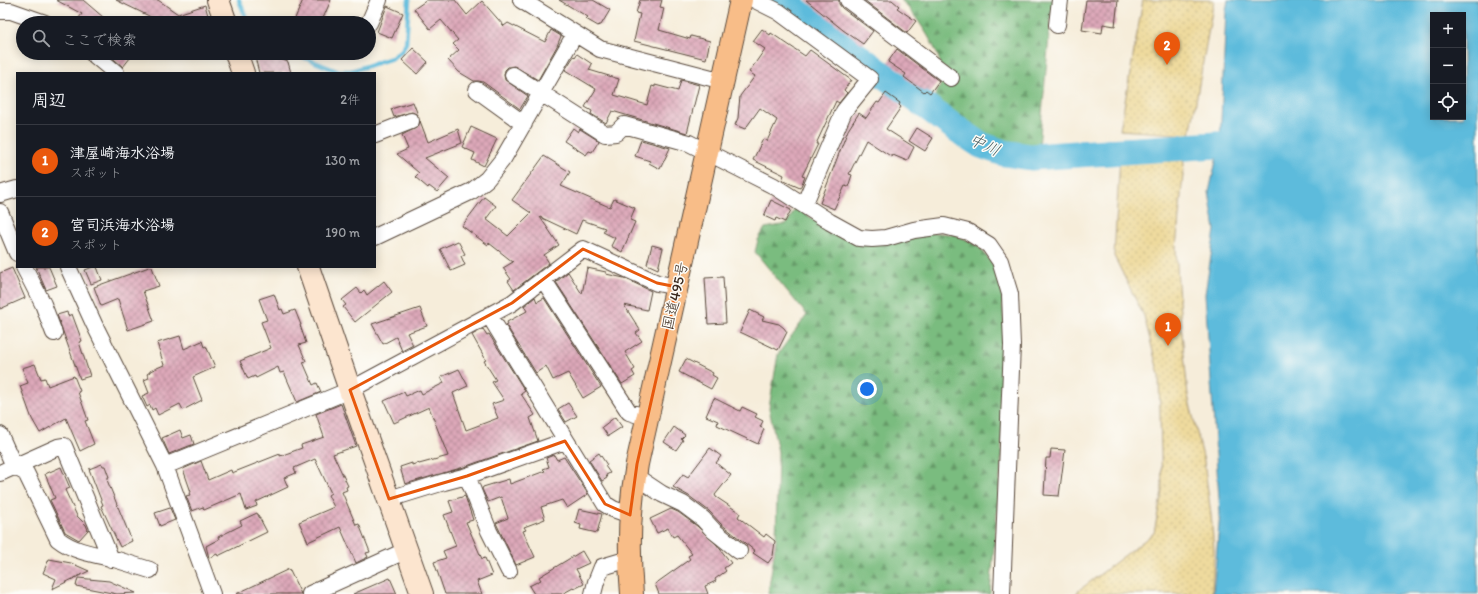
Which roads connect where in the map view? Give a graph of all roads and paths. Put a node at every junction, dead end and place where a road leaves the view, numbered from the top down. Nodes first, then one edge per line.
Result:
1 (218, 0) edge
2 (379, 0) edge
3 (522, 0) edge
4 (741, 0) edge
5 (755, 0) edge
6 (848, 0) edge
7 (1060, 0) edge
8 (9, 7) edge
9 (29, 16) edge
10 (224, 16) edge
11 (372, 16) edge
12 (1057, 25) dead end
13 (575, 34) junction
14 (100, 60) edge
15 (238, 60) edge
16 (115, 72) edge
17 (243, 72) edge
18 (513, 75) dead end
19 (951, 78) dead end
20 (723, 81) junction
21 (477, 90) dead end
22 (541, 94) junction
23 (411, 121) dead end
24 (524, 124) junction
25 (376, 135) edge
26 (706, 152) junction
27 (16, 189) edge
28 (0, 194) edge
29 (804, 205) junction
30 (0, 212) edge
31 (376, 237) edge
32 (16, 251) edge
33 (24, 268) edge
34 (68, 268) edge
35 (308, 268) edge
36 (543, 279) junction
37 (677, 287) junction
38 (489, 315) junction
39 (54, 333) dead end
40 (350, 390) junction
41 (648, 418) junction
42 (0, 435) edge
43 (565, 442) junction
44 (14, 466) junction
45 (165, 466) junction
46 (0, 473) edge
47 (467, 476) junction
48 (635, 476) junction
49 (389, 499) junction
50 (630, 515) junction
51 (407, 550) junction
52 (739, 551) dead end
53 (111, 558) junction
54 (629, 559) junction
55 (150, 570) dead end
56 (508, 571) dead end
57 (212, 594) edge
58 (310, 594) edge
59 (422, 594) edge
60 (593, 594) edge
61 (632, 594) edge
62 (1002, 594) edge

1 - 10 street
2 - 11 street
3 - 13 street
4 - 20 highway, 国道495号
5 - 29 street
6 - 19 street
7 - 12 street
8 - 9 street
13 - 20 street
13 - 22 street
14 - 16 street
15 - 17 street
18 - 22 street
20 - 26 highway, 国道495号
21 - 24 street
22 - 24 street
22 - 26 street
23 - 25 street
24 - 31 street
26 - 29 street
26 - 37 highway, 国道495号
27 - 28 street
29 - 62 street
30 - 32 street
33 - 39 street
34 - 45 street
35 - 40 street
36 - 37 street
36 - 38 street
36 - 41 street
37 - 41 highway, 国道495号
38 - 40 street
38 - 43 street
40 - 45 street
40 - 49 street
41 - 48 highway, 国道495号
42 - 44 street
43 - 47 street
43 - 50 street
44 - 46 street
44 - 53 street
44 - 53 street
45 - 57 street
47 - 49 street
47 - 56 street
48 - 50 highway, 国道495号
48 - 52 street
49 - 51 street
50 - 54 highway, 国道495号
51 - 58 street
51 - 59 street
53 - 55 street
54 - 60 street
54 - 61 highway, 国道495号

